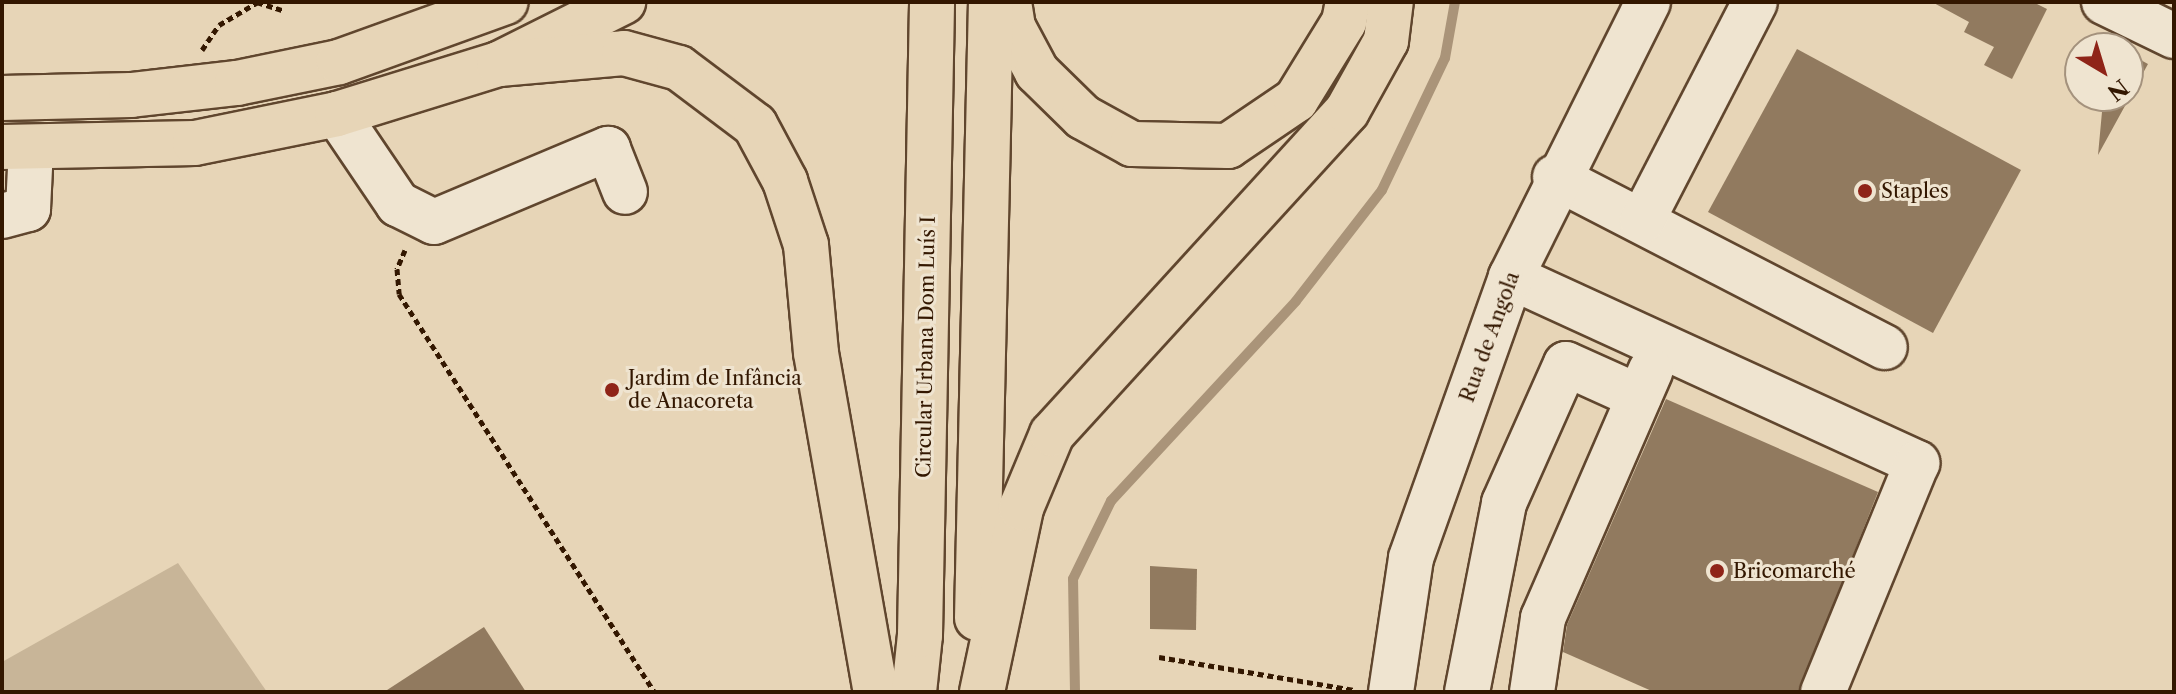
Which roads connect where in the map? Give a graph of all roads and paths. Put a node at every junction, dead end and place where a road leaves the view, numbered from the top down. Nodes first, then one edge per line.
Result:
1 (257, 2) edge
2 (506, 2) edge
3 (623, 2) edge
4 (932, 2) edge
5 (991, 2) edge
6 (1009, 2) edge
7 (1348, 2) edge
8 (1391, 2) edge
9 (1648, 2) edge
10 (1755, 2) edge
11 (2104, 2) edge
12 (285, 11) dead end
13 (2174, 36) edge
14 (199, 54) dead end
15 (499, 64) junction
16 (2, 98) edge
17 (337, 114) junction
18 (17, 147) edge
19 (1555, 177) junction
20 (625, 192) dead end
21 (418, 214) junction
22 (2, 216) edge
23 (1642, 221) junction
24 (1511, 277) junction
25 (1662, 345) junction
26 (1885, 347) dead end
27 (1639, 397) junction
28 (1159, 657) dead end
29 (655, 692) edge
30 (876, 692) edge
31 (914, 692) edge
32 (979, 692) edge
33 (1367, 692) edge
34 (1391, 692) edge
35 (1467, 692) edge
36 (1532, 692) edge
37 (1823, 692) edge

1 - 12 path
1 - 14 path
2 - 16 main road
3 - 15 main road
4 - 31 main road, Circular Urbana Dom Luís I
5 - 32 main road
6 - 7 main road
8 - 32 main road
9 - 19 street, Rua de Angola
10 - 23 street
11 - 13 street
15 - 17 main road
15 - 30 main road
17 - 18 main road
17 - 21 street
18 - 22 street
19 - 23 street
19 - 24 street, Rua de Angola
20 - 21 street
21 - 29 path
23 - 26 street
24 - 25 street
24 - 34 street, Rua de Angola
25 - 27 street
25 - 37 street
27 - 35 street
27 - 36 street
28 - 33 path

